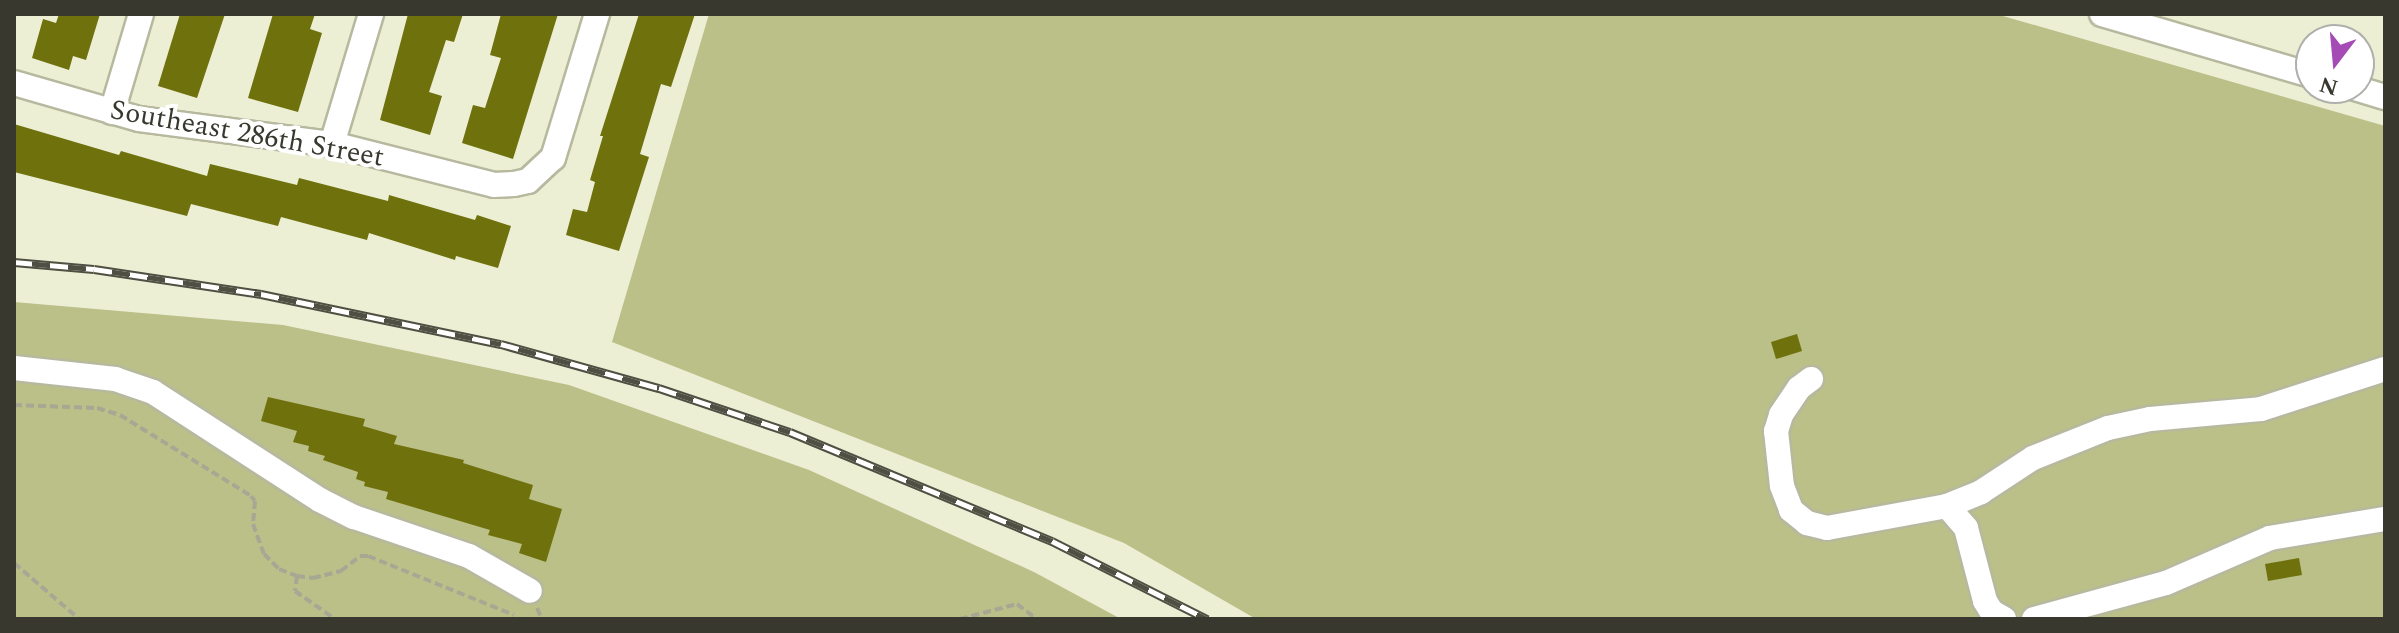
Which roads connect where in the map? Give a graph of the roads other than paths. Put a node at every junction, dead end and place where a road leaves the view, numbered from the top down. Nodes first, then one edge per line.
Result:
1 (141, 14) edge
2 (371, 14) edge
3 (597, 14) edge
4 (2102, 14) edge
5 (2295, 70) edge
6 (14, 83) edge
7 (112, 112) junction
8 (332, 144) junction
9 (14, 368) edge
10 (2385, 369) edge
11 (1811, 379) dead end
12 (1947, 506) junction
13 (2385, 519) edge
14 (530, 591) dead end
15 (2004, 619) edge
16 (2034, 619) edge

1 - 7 street
2 - 8 street
3 - 8 street, Southeast 286th Street
4 - 5 street
6 - 7 street, Southeast 286th Street
7 - 8 street, Southeast 286th Street
9 - 14 street
10 - 12 street
11 - 12 street
12 - 15 street
13 - 16 street

